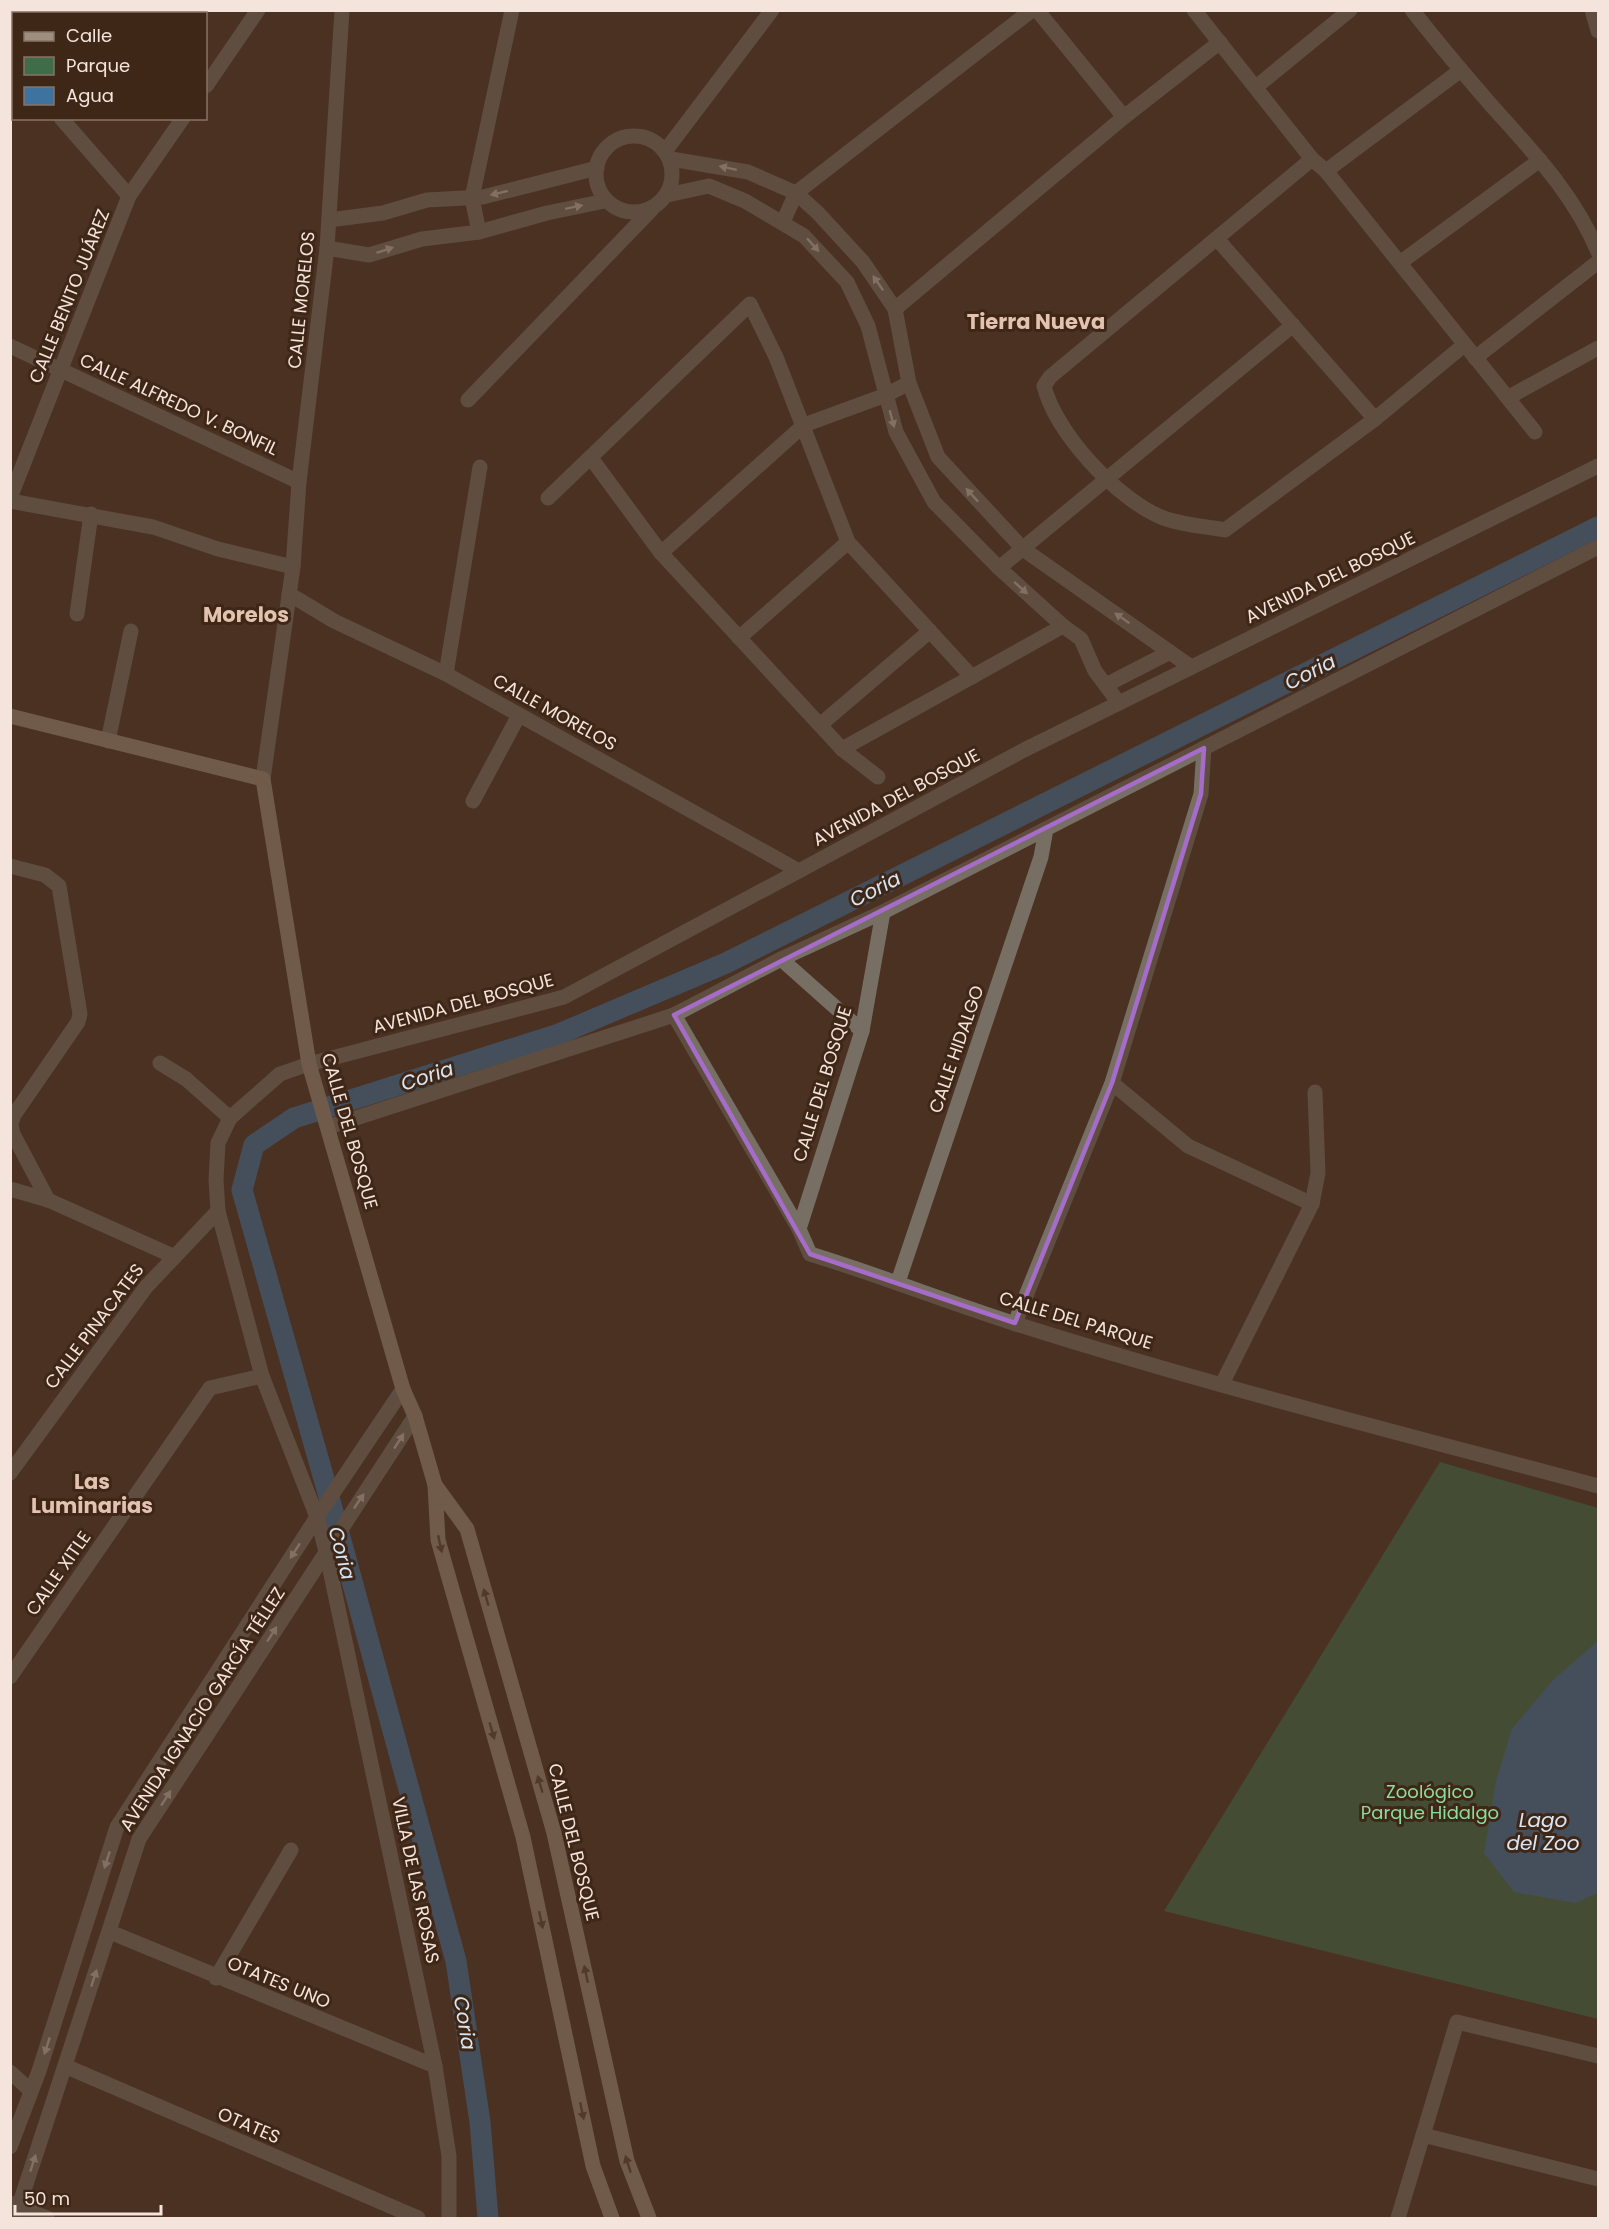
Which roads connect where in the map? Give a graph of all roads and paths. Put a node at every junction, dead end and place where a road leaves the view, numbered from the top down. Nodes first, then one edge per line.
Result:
1 (258, 10) edge
2 (342, 10) edge
3 (512, 10) edge
4 (772, 10) edge
5 (1032, 10) edge
6 (1037, 10) edge
7 (1194, 10) edge
8 (1350, 10) edge
9 (1412, 10) edge
10 (1592, 10) edge
11 (1599, 31) edge
12 (1220, 42) junction
13 (1461, 70) junction
14 (207, 85) edge
15 (1256, 87) junction
16 (1124, 117) junction
17 (63, 120) edge
18 (182, 120) edge
19 (668, 155) junction
20 (1312, 159) junction
21 (1540, 160) junction
22 (597, 168) junction
23 (1326, 171) junction
24 (796, 193) junction
25 (667, 195) junction
26 (129, 196) junction
27 (472, 198) junction
28 (605, 201) junction
29 (652, 209) junction
30 (329, 220) junction
31 (783, 222) junction
32 (479, 232) junction
33 (1218, 240) junction
34 (327, 248) junction
35 (1599, 252) edge
36 (1401, 262) junction
37 (1599, 262) edge
38 (895, 309) junction
39 (1293, 325) junction
40 (1464, 345) junction
41 (10, 346) edge
42 (1599, 348) edge
43 (1475, 358) junction
44 (60, 370) junction
45 (909, 383) junction
46 (886, 395) junction
47 (1509, 397) junction
48 (468, 400) dead end
49 (1375, 419) junction
50 (804, 425) junction
51 (1535, 432) dead end
52 (591, 458) junction
53 (480, 466) dead end
54 (1599, 466) edge
55 (1104, 480) junction
56 (299, 482) junction
57 (548, 498) dead end
58 (10, 500) edge
59 (91, 514) junction
60 (848, 542) junction
61 (1599, 547) edge
62 (1023, 549) junction
63 (661, 553) junction
64 (293, 567) junction
65 (999, 568) junction
66 (289, 594) junction
67 (77, 614) dead end
68 (1064, 626) junction
69 (131, 631) dead end
70 (930, 631) junction
71 (739, 638) junction
72 (1170, 652) junction
73 (1191, 667) junction
74 (446, 674) junction
75 (972, 677) junction
76 (1106, 685) junction
77 (1119, 703) junction
78 (519, 715) junction
79 (10, 716) edge
80 (820, 725) junction
81 (108, 741) junction
82 (1204, 748) junction
83 (842, 749) junction
84 (878, 777) dead end
85 (263, 779) junction
86 (472, 801) dead end
87 (1046, 828) junction
88 (10, 866) edge
89 (799, 871) junction
90 (883, 912) junction
91 (781, 959) junction
92 (674, 1015) junction
93 (862, 1031) junction
94 (160, 1063) dead end
95 (309, 1064) junction
96 (1112, 1083) junction
97 (1315, 1092) dead end
98 (230, 1118) junction
99 (326, 1120) junction
100 (12, 1136) edge
101 (218, 1143) joint
102 (10, 1189) edge
103 (48, 1200) junction
104 (1312, 1204) junction
105 (218, 1211) junction
106 (799, 1229) junction
107 (173, 1256) junction
108 (898, 1282) junction
109 (1015, 1323) junction
110 (262, 1376) junction
111 (1222, 1384) junction
112 (403, 1389) junction
113 (415, 1416) junction
114 (10, 1473) edge
115 (435, 1485) junction
116 (1599, 1486) edge
117 (317, 1517) junction
118 (326, 1551) junction
119 (10, 1677) edge
120 (291, 1850) dead end
121 (110, 1932) junction
122 (216, 1978) junction
123 (1599, 2056) edge
124 (65, 2066) junction
125 (435, 2066) junction
126 (10, 2072) edge
127 (30, 2091) junction
128 (1423, 2135) junction
129 (10, 2147) edge
130 (1599, 2179) edge
131 (15, 2210) edge
132 (47, 2218) edge
133 (418, 2218) edge
134 (449, 2218) edge
135 (612, 2218) edge
136 (649, 2218) edge
137 (1398, 2218) edge

1 - 14 street
2 - 30 street, CALLE MORELOS
3 - 27 street
4 - 19 street
5 - 24 street
6 - 16 street
7 - 12 street
8 - 15 street
9 - 13 street
10 - 11 street
12 - 15 street
12 - 16 street
13 - 21 street
13 - 23 street
15 - 20 street
16 - 38 street
17 - 26 street
18 - 26 street, CALLE BENITO JUÁREZ
19 - 22 street
24 -> 19 street
19 - 25 street
20 - 23 street
20 - 33 street
21 - 35 street
21 - 36 street
22 -> 27 street
22 - 28 street
23 - 36 street
24 - 31 street
38 -> 24 street
25 - 29 street
25 - 31 street
26 - 44 street, CALLE BENITO JUÁREZ
27 - 30 street
27 - 32 street
28 - 29 street
32 -> 28 street
29 - 48 street
30 - 34 street, CALLE MORELOS
31 -> 46 street
34 -> 32 street
33 - 39 street
33 - 55 street
34 - 56 street, CALLE MORELOS
36 - 40 street
37 - 43 street
38 - 45 street
39 - 49 street
39 - 55 street
40 - 43 street
40 - 49 street
41 - 44 street, CALLE ALFREDO V. BONFIL
42 - 47 street
43 - 47 street
44 - 56 street, CALLE ALFREDO V. BONFIL
44 - 58 street, CALLE BENITO JUÁREZ
45 - 46 street
62 -> 45 street
46 - 50 street
46 -> 65 street
47 - 51 street
49 - 55 street
50 - 52 street
50 - 60 street
50 - 63 street
52 - 57 street
52 - 63 street
53 - 74 street
54 - 73 street, AVENIDA DEL BOSQUE
55 - 62 street
56 - 64 street, CALLE MORELOS
58 - 59 street
59 - 64 street
59 - 67 street
60 - 70 street
60 - 71 street
61 - 82 street
62 - 65 street
72 -> 62 street
63 - 71 street
64 - 66 street, CALLE MORELOS
65 -> 68 street
66 - 74 street, CALLE MORELOS
66 - 85 street, CALLE MORELOS
68 - 75 street
68 - 76 street
69 - 81 street
70 - 75 street
70 - 80 street
71 - 80 street
72 - 73 street
72 - 76 street
73 - 77 street, AVENIDA DEL BOSQUE
74 - 78 street, CALLE MORELOS
75 - 83 street
76 - 77 street
77 - 89 street, AVENIDA DEL BOSQUE
78 - 86 street
78 - 89 street, CALLE MORELOS
79 - 81 street
80 - 83 street
81 - 85 street
82 - 87 street
82 - 96 street
83 - 84 street
85 - 95 street, CALLE DEL BOSQUE
87 - 90 street
87 - 108 street, CALLE HIDALGO
88 - 100 street
89 - 95 street, AVENIDA DEL BOSQUE
90 - 91 street
90 - 93 street, CALLE DEL BOSQUE
91 - 92 street
91 - 93 street
92 - 99 street
92 - 106 street, CALLE DEL PARQUE
93 - 106 street, CALLE DEL BOSQUE
94 - 98 street
95 - 98 street, AVENIDA DEL BOSQUE
95 - 99 street, CALLE DEL BOSQUE
96 - 104 street
96 - 109 street
97 - 104 street
98 - 101 street, AVENIDA DEL BOSQUE
99 - 112 street, CALLE DEL BOSQUE
100 - 103 street
101 - 105 street, VILLA DE LAS ROSAS
102 - 103 street
103 - 107 street
104 - 111 street
105 - 107 street, CALLE PINACATES
105 - 110 street, VILLA DE LAS ROSAS
106 - 108 street, CALLE DEL PARQUE
107 - 114 street, CALLE PINACATES
108 - 109 street, CALLE DEL PARQUE
109 - 111 street, CALLE DEL PARQUE
110 - 117 street, VILLA DE LAS ROSAS
110 - 119 street, CALLE XITLE
111 - 116 street, CALLE DEL PARQUE
112 - 113 street, CALLE DEL BOSQUE
112 - 117 street, AVENIDA IGNACIO GARCÍA TÉLLEZ
113 - 115 street, CALLE DEL BOSQUE
118 -> 113 street, AVENIDA IGNACIO GARCÍA TÉLLEZ
115 -> 135 street, CALLE DEL BOSQUE
136 -> 115 street, CALLE DEL BOSQUE
117 - 118 street, VILLA DE LAS ROSAS
117 -> 127 street, AVENIDA IGNACIO GARCÍA TÉLLEZ
121 -> 118 street, AVENIDA IGNACIO GARCÍA TÉLLEZ
118 - 125 street, VILLA DE LAS ROSAS
120 - 122 street
121 - 122 street, OTATES UNO
124 -> 121 street, AVENIDA IGNACIO GARCÍA TÉLLEZ
122 - 125 street, OTATES UNO
123 - 128 street
131 -> 124 street, AVENIDA IGNACIO GARCÍA TÉLLEZ
124 - 133 street, OTATES
125 - 134 street, VILLA DE LAS ROSAS
126 - 127 street
127 - 129 street, AVENIDA IGNACIO GARCÍA TÉLLEZ
128 - 130 street
128 - 137 street
131 - 132 street

